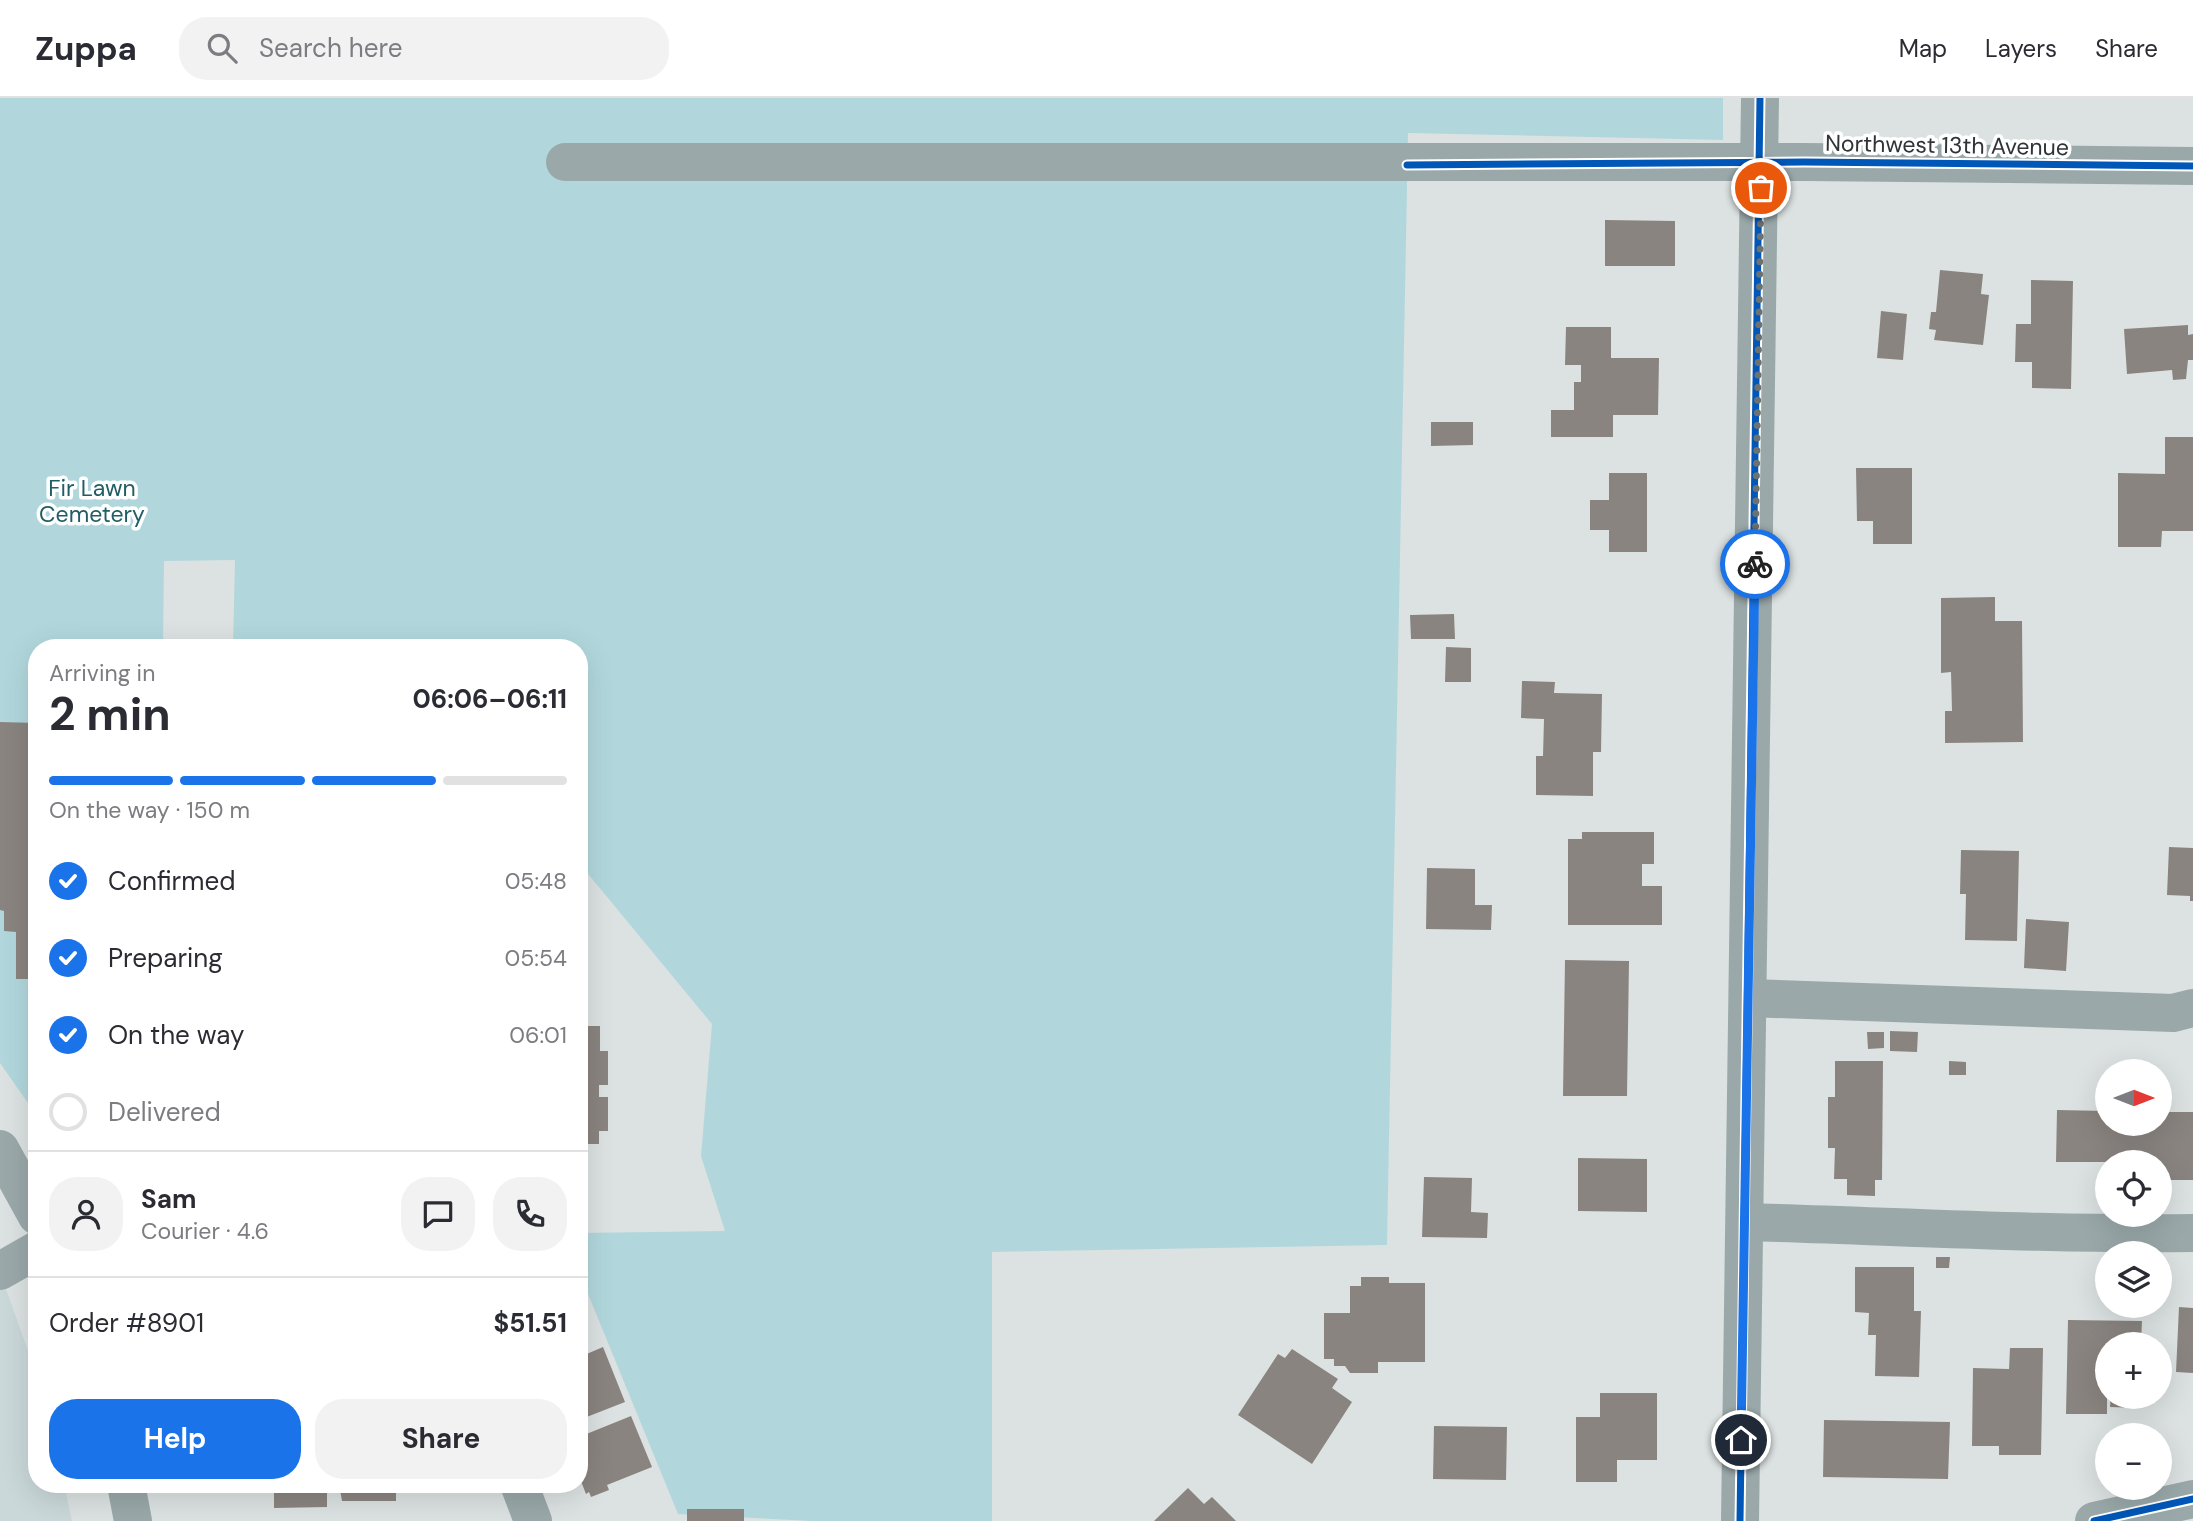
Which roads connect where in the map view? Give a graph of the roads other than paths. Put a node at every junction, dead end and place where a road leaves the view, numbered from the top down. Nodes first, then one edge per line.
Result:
1 (1760, 98) edge
2 (565, 163) dead end
3 (1762, 164) junction
4 (2193, 166) edge
5 (1748, 999) junction
6 (2193, 1008) edge
7 (0, 1149) edge
8 (28, 1200) edge
9 (1745, 1222) junction
10 (2193, 1233) edge
11 (28, 1255) edge
12 (0, 1271) edge
13 (128, 1493) edge
14 (522, 1493) edge
15 (2193, 1499) edge
16 (133, 1521) edge
17 (533, 1521) edge
18 (1740, 1521) edge
19 (2094, 1521) edge

1 - 3 street
2 - 3 street, Northwest 13th Avenue
3 - 4 street, Northwest 13th Avenue
3 - 5 street
5 - 6 street
5 - 9 street
7 - 8 street
9 - 10 street
9 - 18 street
11 - 12 street
13 - 16 street
14 - 17 street
15 - 19 street

